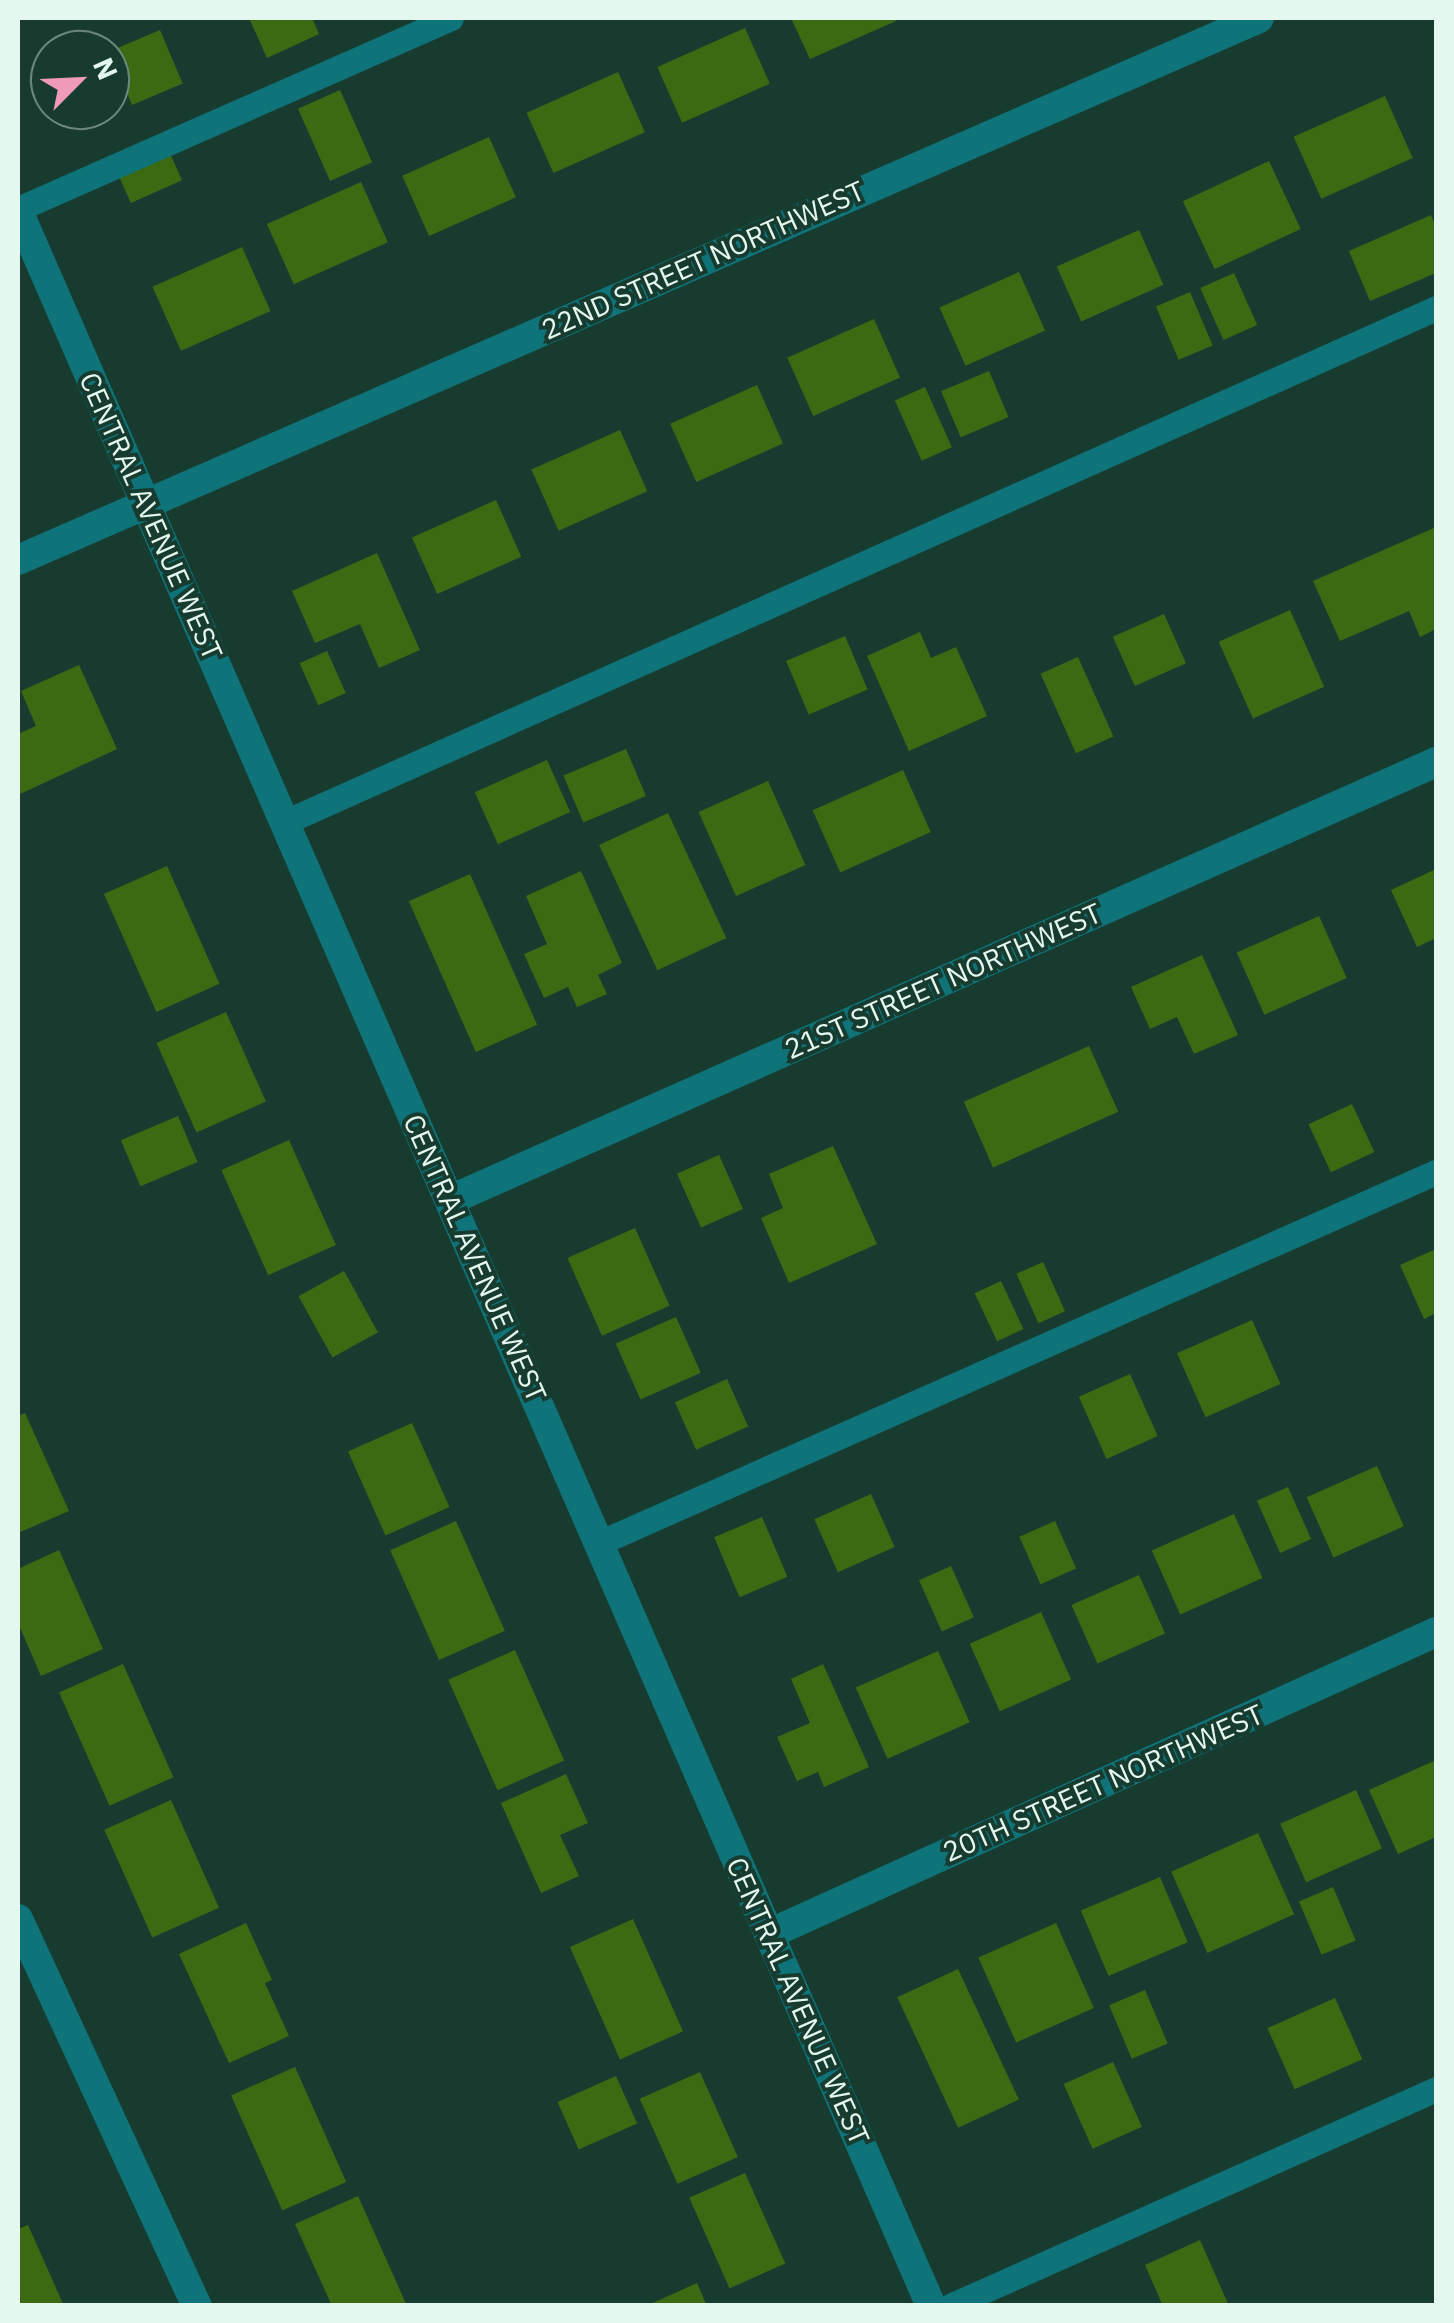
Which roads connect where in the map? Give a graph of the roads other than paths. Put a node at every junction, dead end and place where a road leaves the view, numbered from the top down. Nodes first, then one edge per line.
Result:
1 (451, 18) edge
2 (1260, 18) edge
3 (18, 210) edge
4 (1436, 308) edge
5 (146, 503) junction
6 (18, 560) edge
7 (1436, 762) edge
8 (285, 822) junction
9 (1436, 1172) edge
10 (450, 1200) junction
11 (599, 1543) junction
12 (1436, 1632) edge
13 (18, 1919) edge
14 (769, 1934) junction
15 (1436, 2089) edge
16 (197, 2306) edge
17 (931, 2306) edge
18 (950, 2306) edge

1 - 3 lane
2 - 5 street, 22ND STREET NORTHWEST
3 - 5 street, CENTRAL AVENUE WEST
4 - 8 lane
5 - 6 street, 22ND STREET NORTHWEST
5 - 8 street, CENTRAL AVENUE WEST
7 - 10 street, 21ST STREET NORTHWEST
8 - 10 street, CENTRAL AVENUE WEST
9 - 11 lane
10 - 11 street, CENTRAL AVENUE WEST
11 - 14 street, CENTRAL AVENUE WEST
12 - 14 street, 20TH STREET NORTHWEST
13 - 16 street
14 - 17 street, CENTRAL AVENUE WEST
15 - 18 lane

